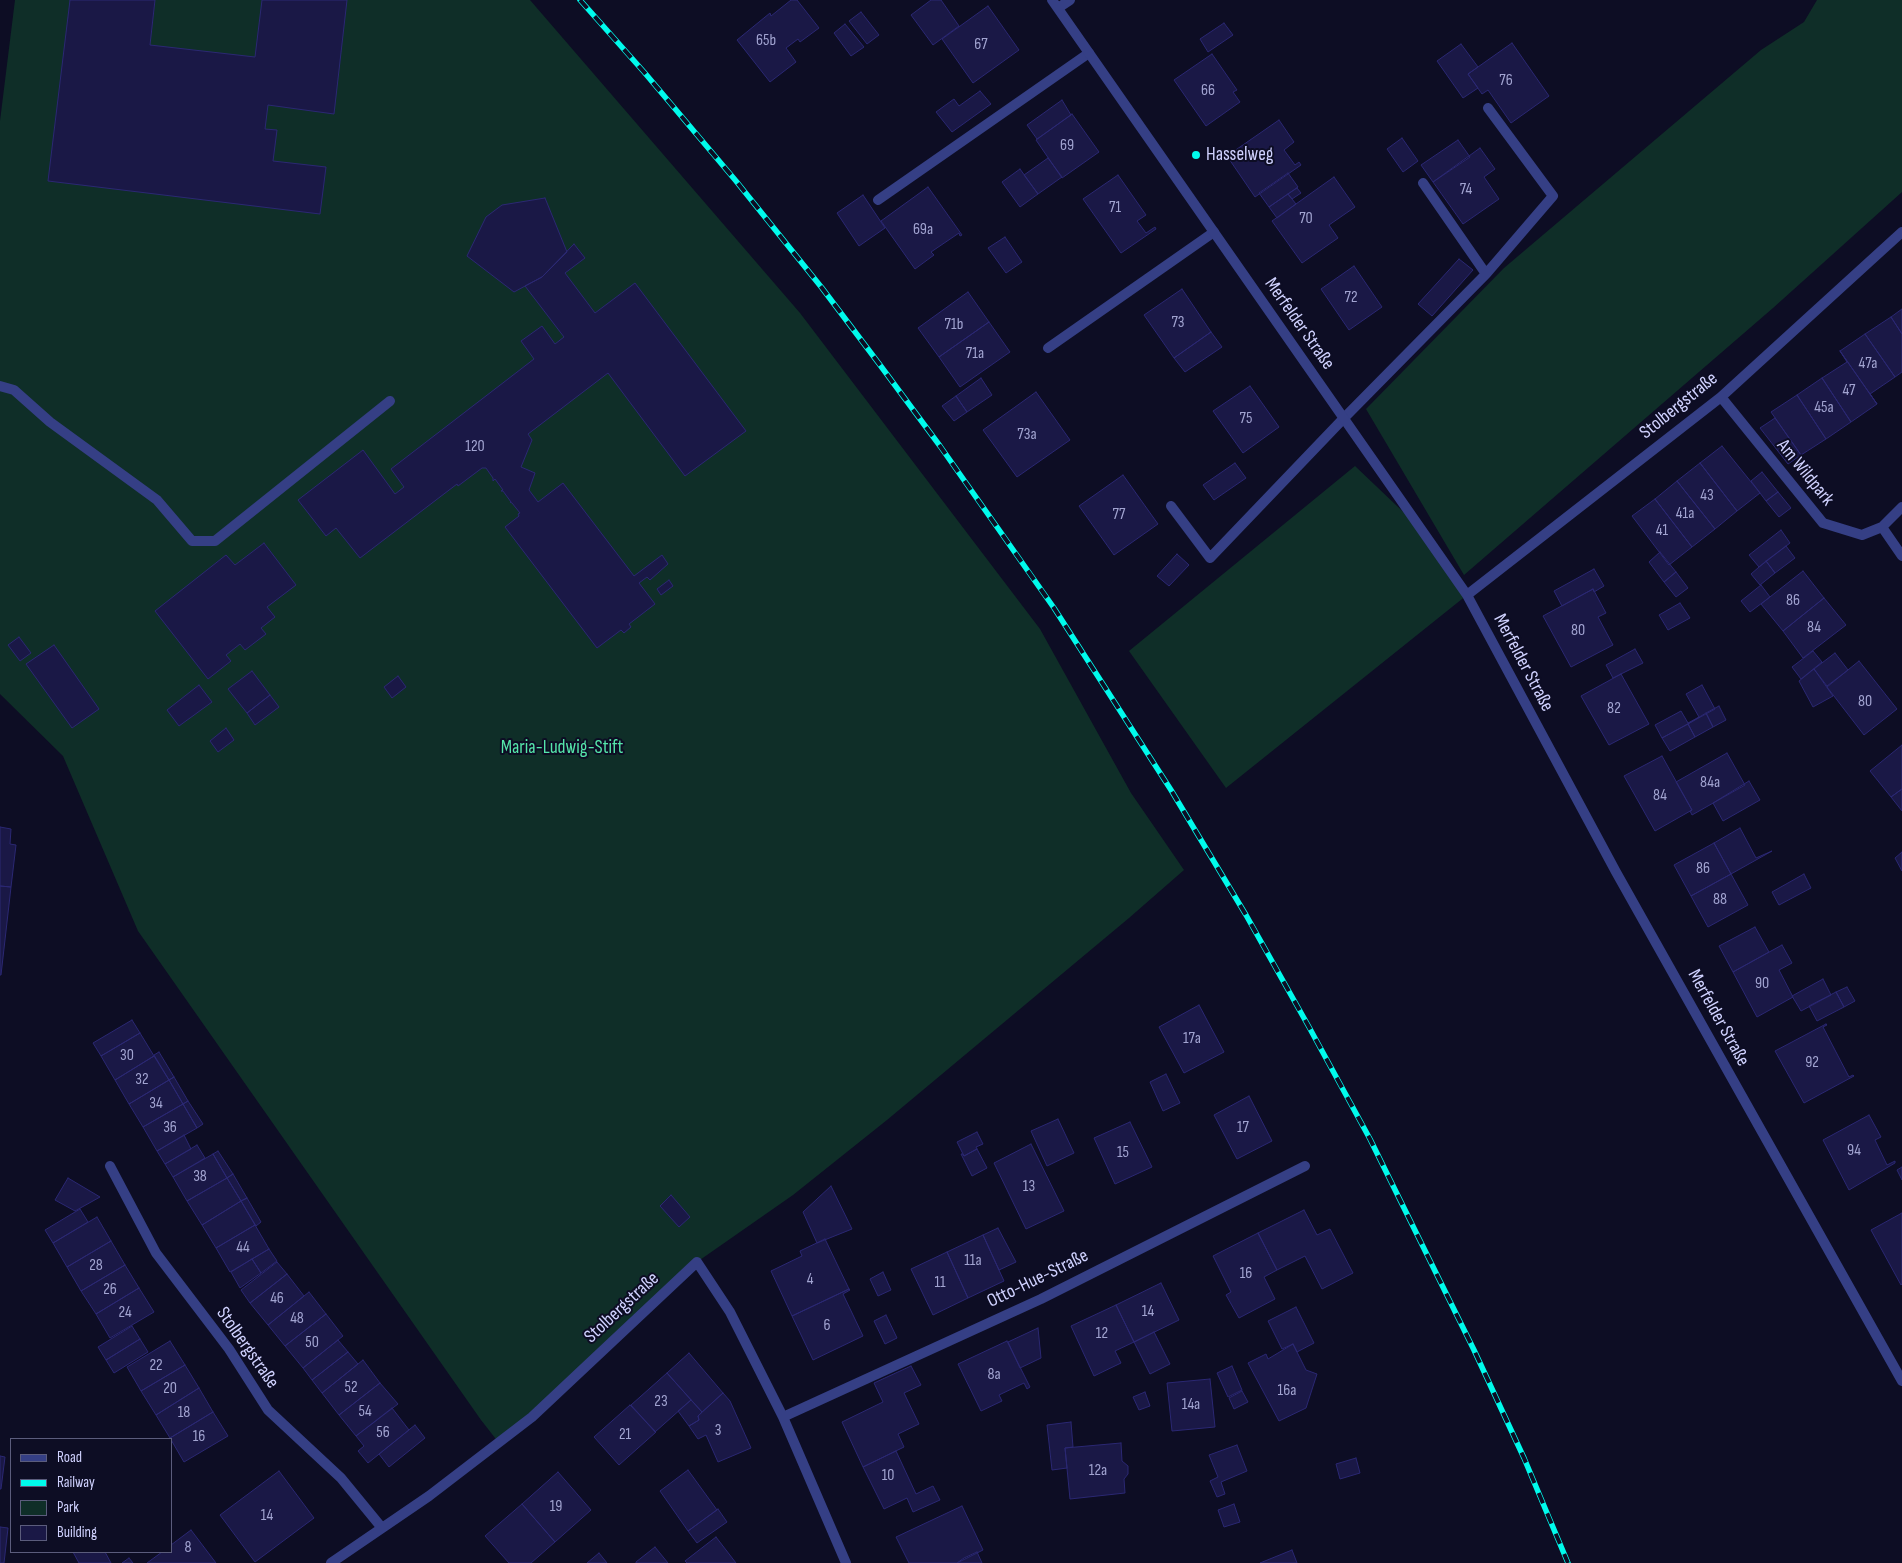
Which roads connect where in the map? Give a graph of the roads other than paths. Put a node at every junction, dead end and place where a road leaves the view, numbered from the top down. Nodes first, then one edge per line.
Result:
1 (1070, 0) edge
2 (1055, 4) edge
3 (1089, 54) junction
4 (1488, 108) dead end
5 (1423, 183) dead end
6 (878, 200) dead end
7 (1214, 232) junction
8 (1902, 232) edge
9 (1486, 274) junction
10 (1048, 348) dead end
11 (0, 386) edge
12 (1721, 396) junction
13 (390, 401) dead end
14 (1344, 418) junction
15 (1171, 506) dead end
16 (1902, 508) edge
17 (1882, 527) junction
18 (1902, 556) edge
19 (1467, 595) junction
20 (110, 1166) dead end
21 (1305, 1166) dead end
22 (1902, 1381) edge
23 (783, 1416) junction
24 (382, 1528) junction
25 (331, 1563) edge
26 (846, 1563) edge

1 - 2 street
2 - 3 street, Merfelder Straße
3 - 6 street
3 - 7 street, Merfelder Straße
4 - 9 street
5 - 9 street
7 - 10 street
7 - 14 street, Merfelder Straße
8 - 12 street, Stolbergstraße
9 - 14 street
11 - 13 street
12 - 17 street, Am Wildpark
12 - 19 street, Stolbergstraße
14 - 15 street
14 - 19 street, Merfelder Straße
16 - 17 street, Am Wildpark
17 - 18 street
19 - 22 street, Merfelder Straße
20 - 24 street, Stolbergstraße
21 - 23 street, Otto-Hue-Straße
23 - 24 street, Stolbergstraße
23 - 26 street
24 - 25 street, Stolbergstraße

